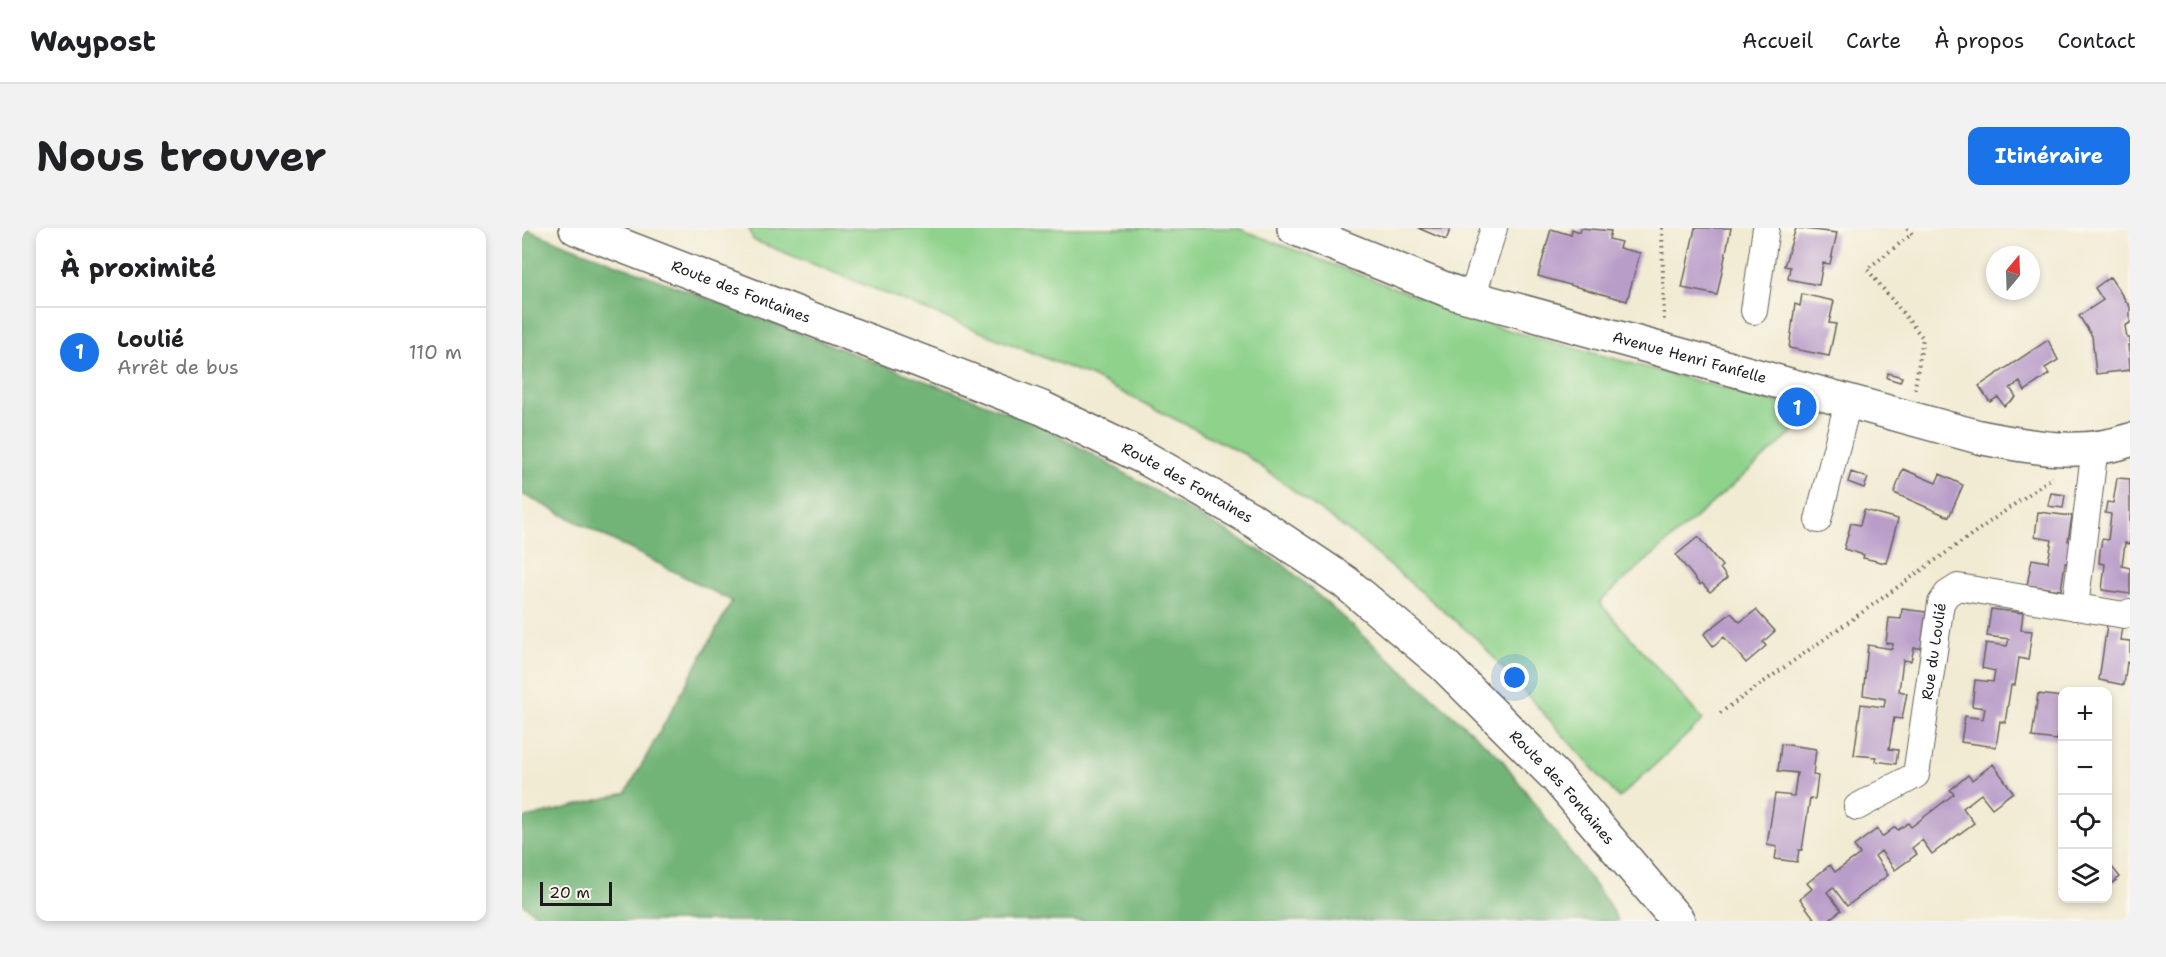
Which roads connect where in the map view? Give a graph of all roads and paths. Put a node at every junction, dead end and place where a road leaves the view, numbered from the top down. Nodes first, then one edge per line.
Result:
1 (576, 228) edge
2 (1294, 228) edge
3 (1494, 228) edge
4 (1662, 228) edge
5 (1766, 228) edge
6 (1907, 228) edge
7 (1472, 298) junction
8 (1754, 311) dead end
9 (1665, 351) junction
10 (1848, 402) junction
11 (1910, 418) junction
12 (2130, 440) edge
13 (2095, 447) junction
14 (2056, 474) dead end
15 (1818, 520) dead end
16 (2074, 607) junction
17 (2130, 612) edge
18 (1720, 713) dead end
19 (1857, 807) dead end
20 (1678, 921) edge

1 - 20 main road, Route des Fontaines
2 - 7 main road, Avenue Henri Fanfelle
3 - 7 street
4 - 9 path
5 - 8 street
6 - 11 path
7 - 9 main road, Avenue Henri Fanfelle
9 - 10 main road, Avenue Henri Fanfelle
10 - 11 main road, Avenue Henri Fanfelle
10 - 15 street
11 - 13 main road, Avenue Henri Fanfelle
12 - 13 main road, Avenue Henri Fanfelle
13 - 16 street
14 - 18 path
16 - 17 street, Rue du Loulié
16 - 19 street, Rue du Loulié

